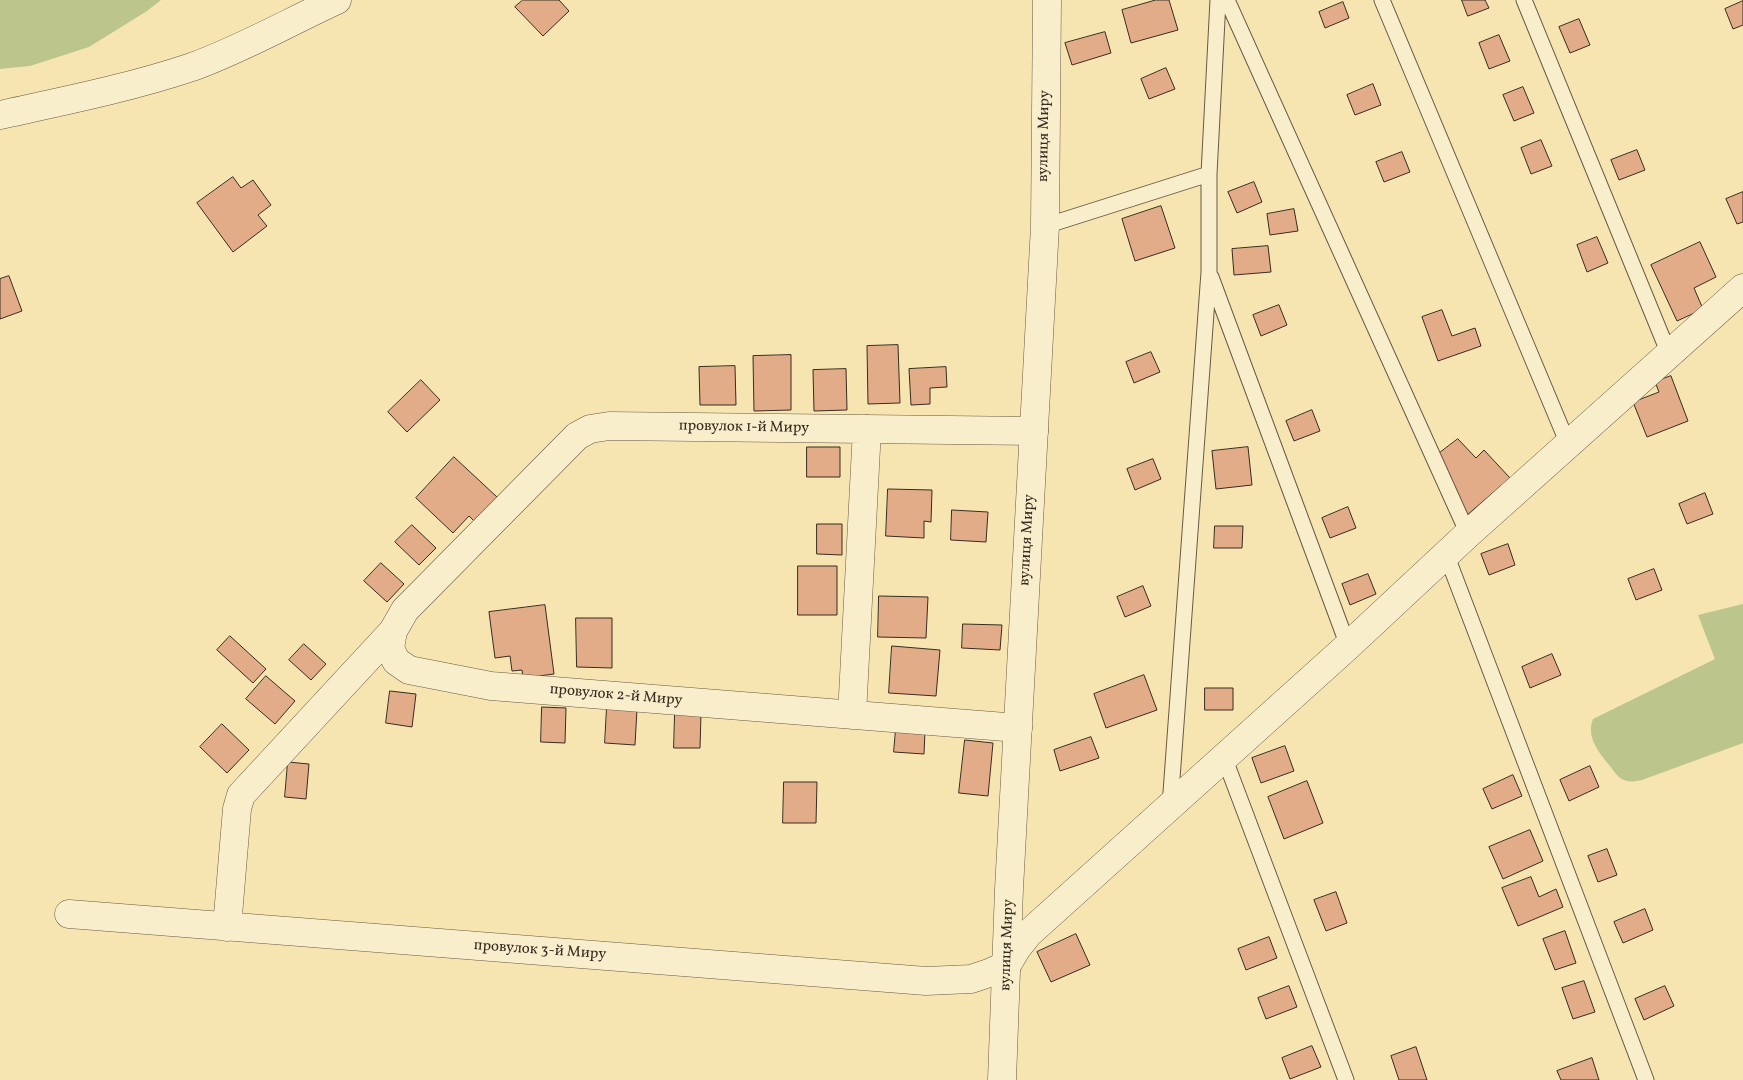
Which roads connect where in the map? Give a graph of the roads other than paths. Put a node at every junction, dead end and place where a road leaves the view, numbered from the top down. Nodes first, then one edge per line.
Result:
1 (337, 0) edge
2 (1046, 0) edge
3 (1218, 0) edge
4 (1227, 0) edge
5 (1382, 0) edge
6 (1524, 0) edge
7 (0, 115) edge
8 (1209, 174) junction
9 (1044, 226) junction
10 (1209, 272) junction
11 (1743, 288) edge
12 (1669, 354) junction
13 (867, 429) junction
14 (1034, 431) junction
15 (1568, 444) junction
16 (1468, 534) junction
17 (1446, 554) junction
18 (392, 632) junction
19 (1348, 646) junction
20 (852, 715) junction
21 (1018, 728) junction
22 (1224, 758) junction
23 (1170, 806) junction
24 (70, 914) dead end
25 (227, 927) junction
26 (1007, 965) junction
27 (1002, 1080) edge
28 (1346, 1080) edge
29 (1646, 1080) edge

1 - 7 street
2 - 9 street, вулиця Миру
3 - 8 lane
4 - 16 lane
5 - 15 lane
6 - 12 lane
8 - 9 lane
8 - 10 lane
9 - 14 street, вулиця Миру
10 - 19 lane
10 - 23 lane
11 - 12 street
12 - 15 street
13 - 14 street, провулок 1-й Миру
13 - 18 street, провулок 1-й Миру
13 - 20 street
14 - 21 street, вулиця Миру
15 - 16 street
16 - 17 street
17 - 19 street
17 - 29 lane
18 - 20 street, провулок 2-й Миру
18 - 25 street
19 - 22 street
20 - 21 street, провулок 2-й Миру
21 - 26 street, вулиця Миру
22 - 23 street
22 - 28 lane
23 - 26 street
24 - 25 street, провулок 3-й Миру
25 - 26 street, провулок 3-й Миру
26 - 27 street, вулиця Миру

